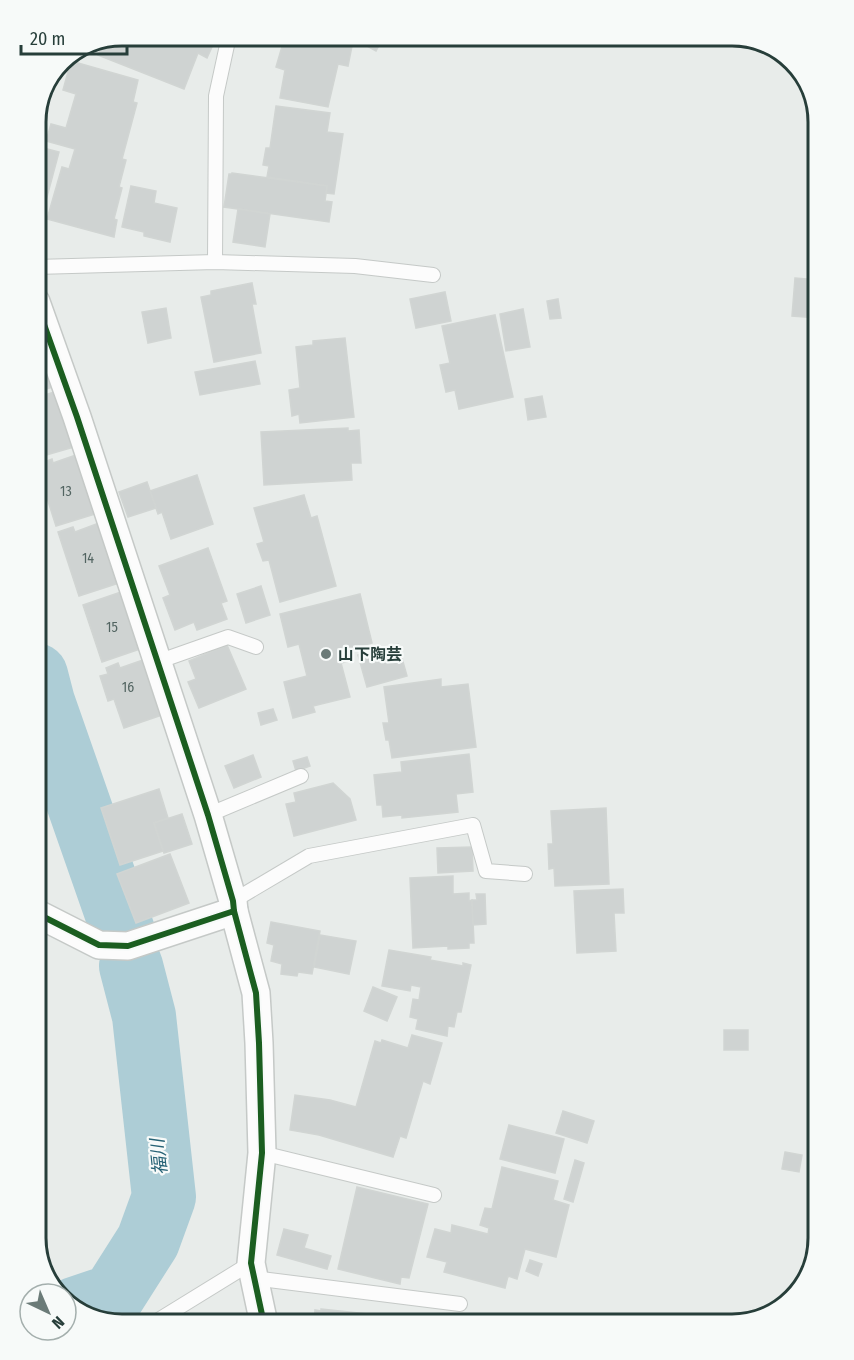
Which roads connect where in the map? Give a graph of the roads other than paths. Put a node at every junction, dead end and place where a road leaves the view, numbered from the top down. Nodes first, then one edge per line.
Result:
1 (227, 47) edge
2 (215, 262) junction
3 (47, 267) edge
4 (434, 276) dead end
5 (47, 333) edge
6 (256, 647) dead end
7 (157, 662) junction
8 (301, 776) dead end
9 (208, 815) junction
10 (525, 874) dead end
11 (234, 906) junction
12 (47, 919) edge
13 (262, 1153) junction
14 (434, 1195) dead end
15 (252, 1271) junction
16 (460, 1304) dead end
17 (173, 1313) edge
18 (262, 1313) edge

1 - 2 lane
2 - 3 lane
2 - 4 lane
5 - 7 street
6 - 7 lane
7 - 9 street
8 - 9 lane
9 - 11 street
10 - 11 lane
11 - 12 street
11 - 13 street
13 - 14 lane
13 - 15 street
15 - 16 lane
15 - 17 lane
15 - 18 street

